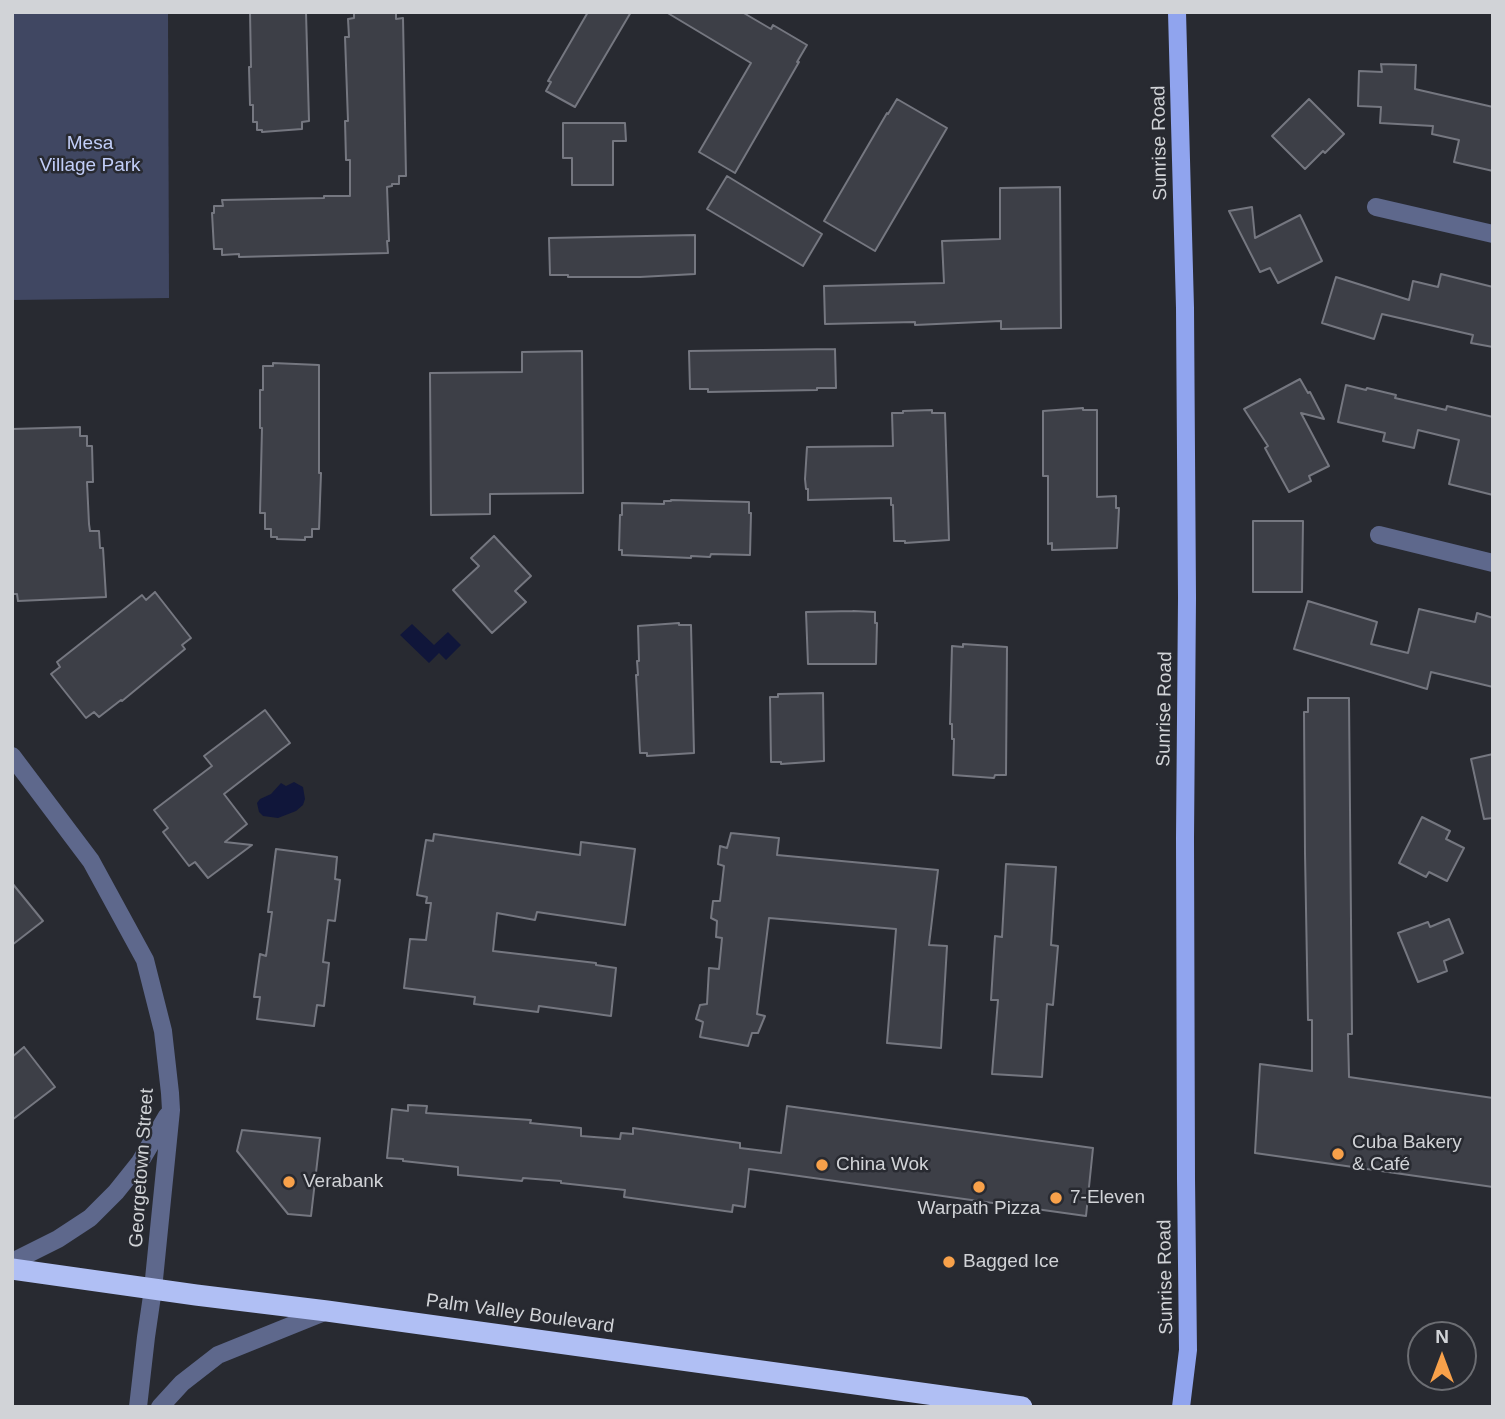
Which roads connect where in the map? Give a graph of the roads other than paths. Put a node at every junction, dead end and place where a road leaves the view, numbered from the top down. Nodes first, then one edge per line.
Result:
1 (1177, 12) edge
2 (1376, 206) dead end
3 (1493, 234) edge
4 (1379, 536) dead end
5 (1493, 563) edge
6 (12, 756) edge
7 (171, 1110) junction
8 (12, 1262) edge
9 (12, 1269) edge
10 (153, 1289) junction
11 (327, 1311) junction
12 (138, 1407) edge
13 (160, 1407) edge
14 (1022, 1407) edge
15 (1181, 1407) edge

1 - 15 main road, Sunrise Road
2 - 3 street
4 - 5 street
6 - 7 street, Georgetown Street
7 - 8 street
7 - 10 street, Georgetown Street
9 - 10 highway, Palm Valley Boulevard
10 - 11 highway, Palm Valley Boulevard
10 - 12 street, Georgetown Street
11 - 13 street
11 - 14 highway, Palm Valley Boulevard

